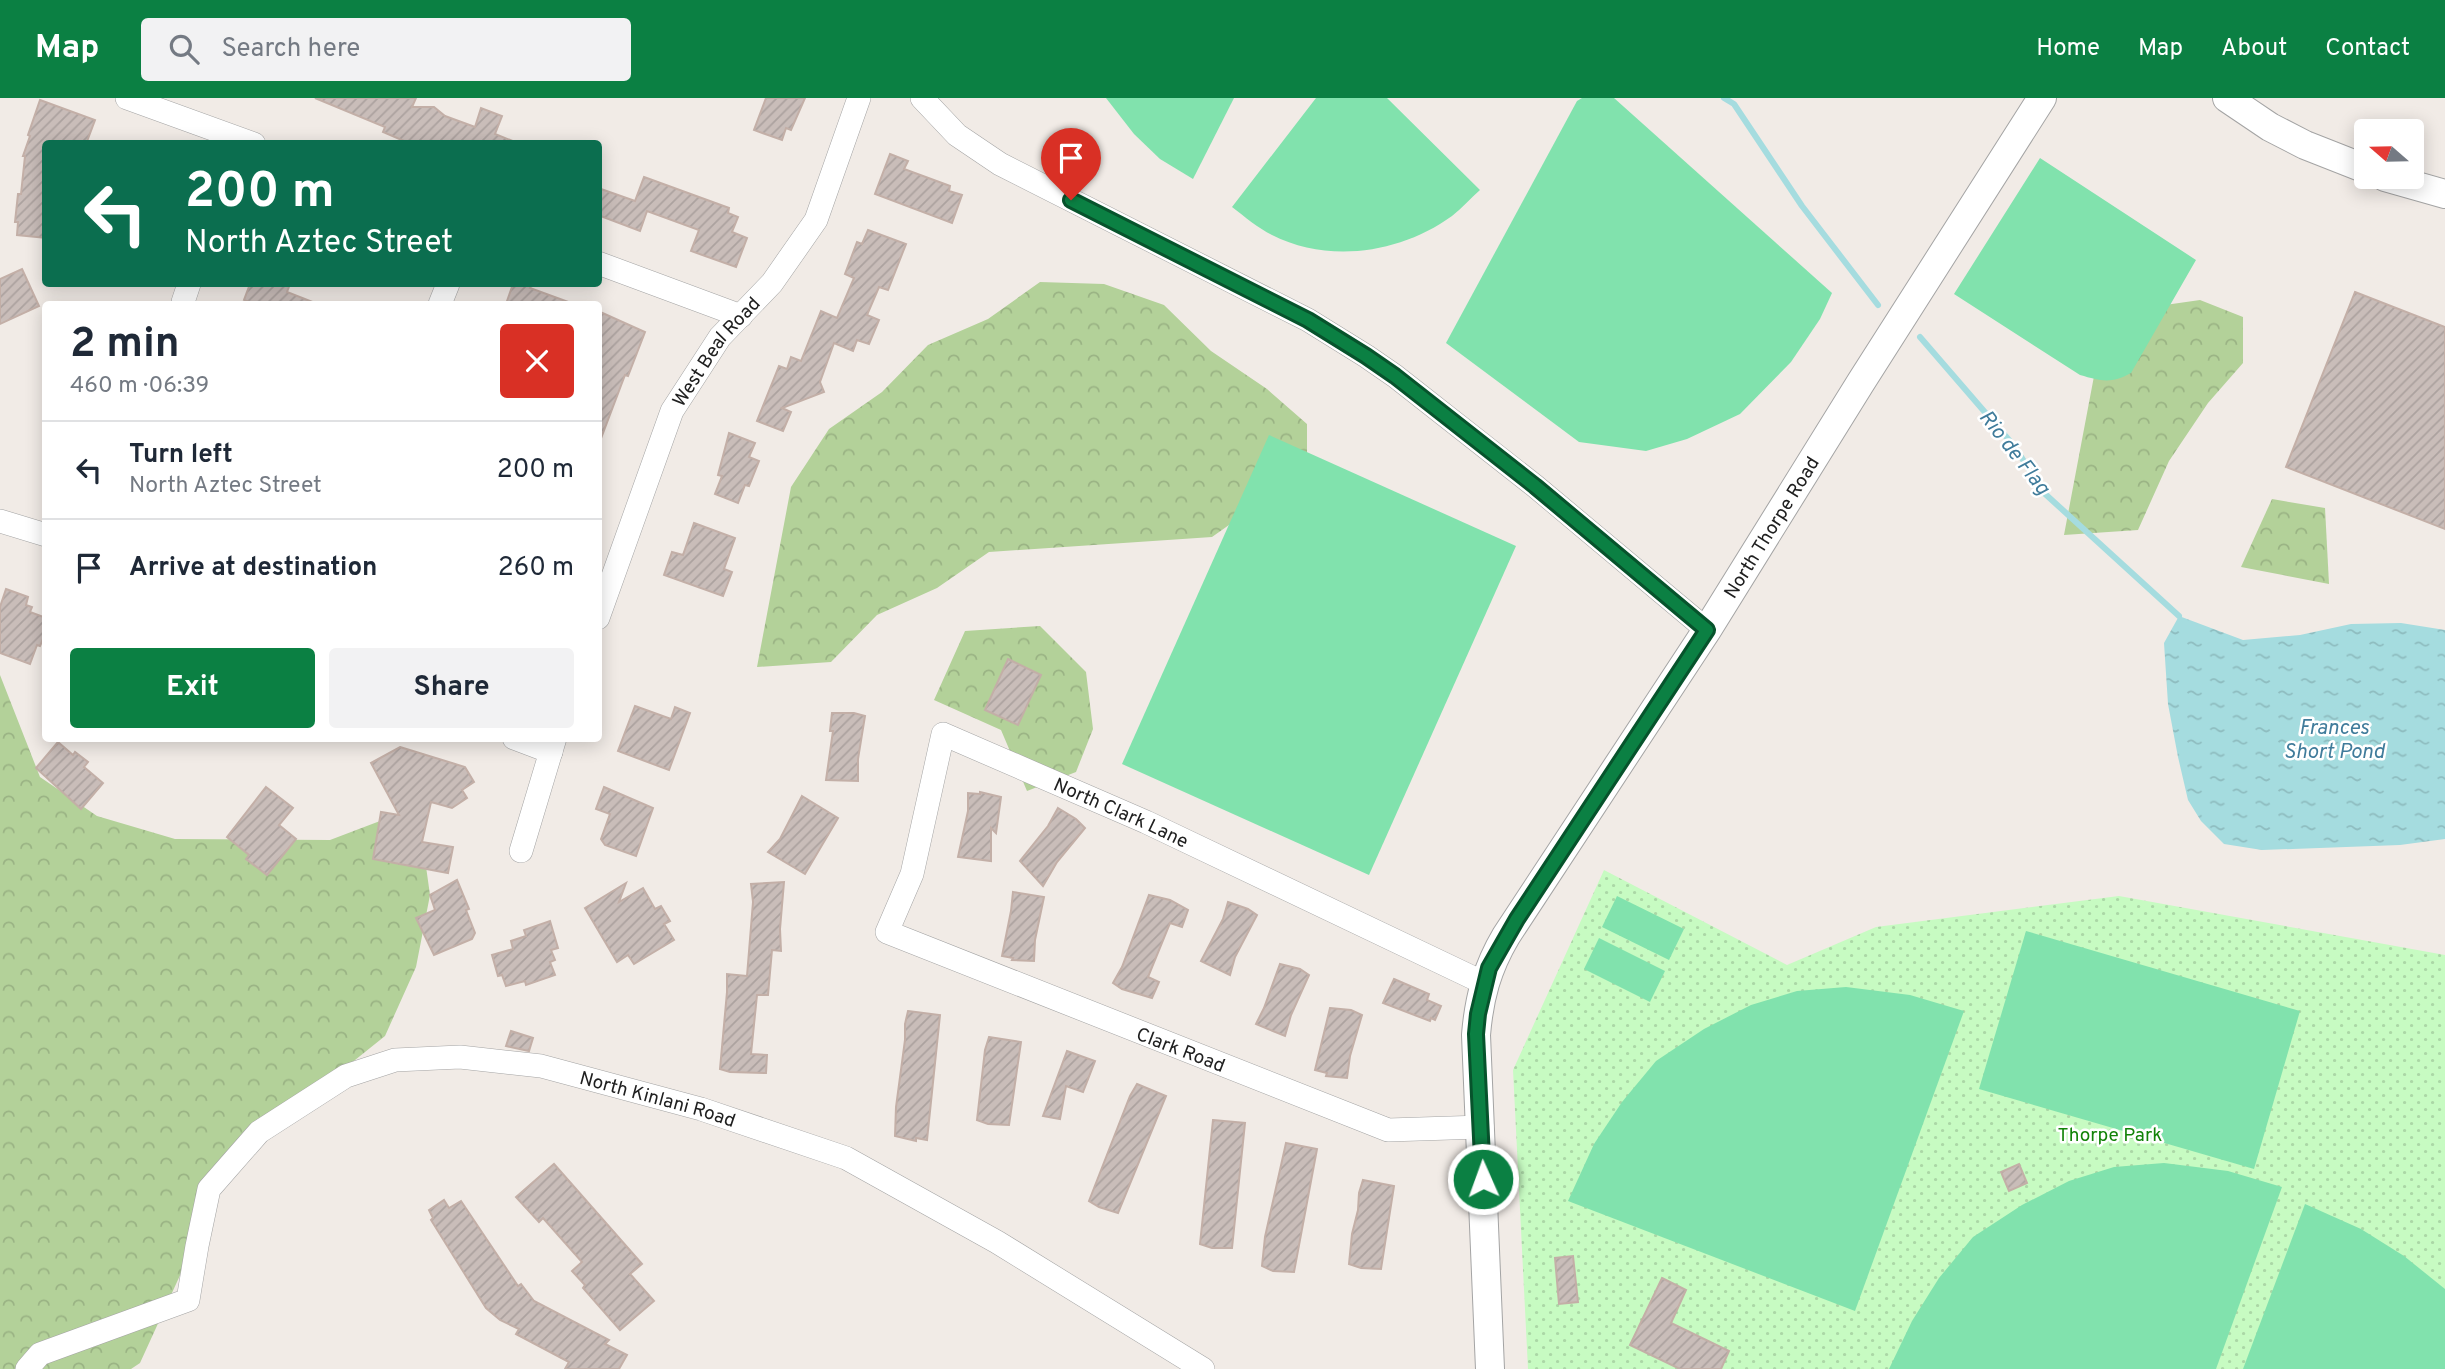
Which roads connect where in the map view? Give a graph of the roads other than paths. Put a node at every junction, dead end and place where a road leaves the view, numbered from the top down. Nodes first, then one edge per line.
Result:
1 (127, 98) edge
2 (859, 98) edge
3 (922, 98) edge
4 (2042, 98) edge
5 (2227, 98) edge
6 (241, 140) edge
7 (2354, 164) edge
8 (2424, 188) edge
9 (2445, 194) edge
10 (602, 264) edge
11 (741, 316) junction
12 (0, 521) edge
13 (42, 534) edge
14 (602, 607) edge
15 (1707, 630) junction
16 (553, 745) edge
17 (521, 851) dead end
18 (887, 932) joint
19 (1483, 983) junction
20 (1482, 1127) junction
21 (27, 1369) edge
22 (1203, 1369) edge
23 (1490, 1369) edge

1 - 6 street
2 - 11 street, West Beal Road
3 - 15 street
4 - 15 street, North Thorpe Road
5 - 7 street
8 - 9 street
10 - 11 street
11 - 14 street, West Beal Road
12 - 13 street
15 - 19 street, North Thorpe Road
16 - 17 street
18 - 19 street, North Clark Lane
18 - 20 street, Clark Road
19 - 20 street, North Thorpe Road
20 - 23 street, North Thorpe Road
21 - 22 street, North Kinlani Road

